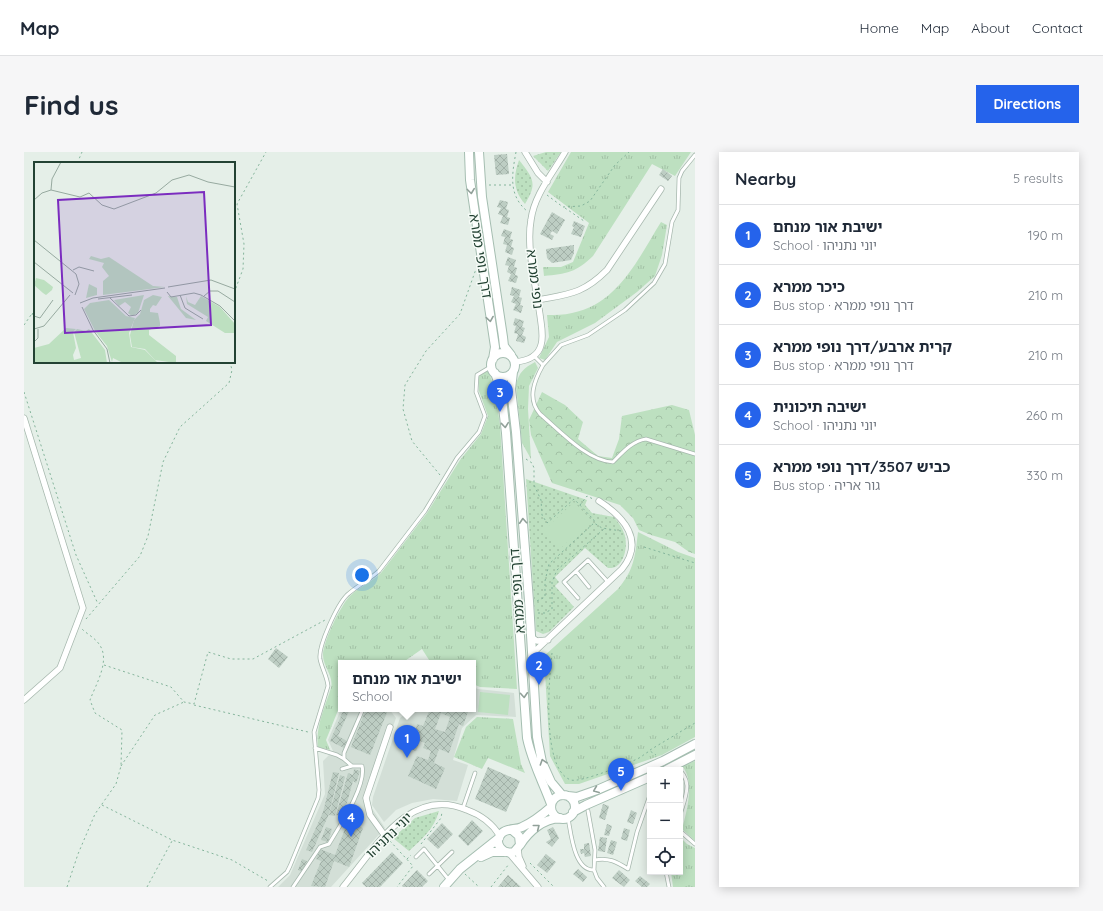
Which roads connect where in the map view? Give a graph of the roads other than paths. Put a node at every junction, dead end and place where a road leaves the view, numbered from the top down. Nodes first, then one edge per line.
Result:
1 (469, 152) edge
2 (479, 152) edge
3 (525, 152) edge
4 (566, 152) edge
5 (695, 154) edge
6 (547, 182) junction
7 (661, 189) dead end
8 (538, 300) junction
9 (534, 356) junction
10 (513, 359) junction
11 (494, 366) junction
12 (543, 366) junction
13 (513, 372) junction
14 (24, 418) edge
15 (695, 454) edge
16 (600, 501) road end
17 (576, 571) junction
18 (608, 582) junction
19 (590, 587) dead end
20 (578, 598) dead end
21 (531, 637) junction
22 (549, 640) junction
23 (533, 654) junction
24 (24, 700) edge
25 (362, 712) edge
26 (390, 727) dead end
27 (695, 744) edge
28 (315, 748) junction
29 (695, 756) edge
30 (344, 759) junction
31 (352, 766) junction
32 (675, 766) joint
33 (342, 769) dead end
34 (475, 773) dead end
35 (647, 778) edge
36 (565, 796) junction
37 (647, 803) edge
38 (683, 803) edge
39 (551, 806) junction
40 (463, 808) junction
41 (588, 811) dead end
42 (567, 816) junction
43 (490, 824) junction
44 (510, 830) junction
45 (683, 834) edge
46 (385, 836) junction
47 (499, 837) junction
48 (695, 844) edge
49 (520, 847) junction
50 (452, 852) dead end
51 (509, 854) junction
52 (416, 857) dead end
53 (595, 860) junction
54 (468, 863) junction
55 (437, 866) junction
56 (594, 870) junction
57 (527, 873) junction
58 (429, 874) dead end
59 (667, 875) edge
60 (447, 884) edge
61 (272, 886) edge
62 (294, 887) edge
63 (343, 887) edge
64 (538, 887) edge
65 (604, 887) edge
66 (669, 887) edge

1 -> 11 main road, דרך נופי ממרא
2 - 10 main road, דרך נופי ממרא
3 - 6 street
4 - 6 street, נופי ממרא
5 - 12 lane
6 - 8 street, נופי ממרא
7 - 8 street
8 - 9 street, נופי ממרא
9 - 10 street
9 - 12 lane
10 - 11 main road
10 - 13 main road, דרך נופי ממרא
11 - 13 main road
11 - 28 lane
11 -> 39 main road, דרך נופי ממרא
12 - 15 lane
21 -> 13 main road, דרך נופי ממרא
14 - 24 street
16 - 18 street
17 - 18 lane
17 - 19 lane
17 - 20 lane
18 - 22 street
21 - 22 street
21 - 23 main road, דרך נופי ממרא
22 - 23 street
36 -> 23 main road, דרך נופי ממרא
25 - 30 lane
26 - 46 street
27 -> 36 main road
28 - 30 lane
28 - 61 lane
29 - 32 main road
30 - 31 lane
31 - 33 lane
31 - 62 lane
32 - 38 lane
34 - 40 lane
35 - 42 main road
36 - 39 main road
36 - 42 main road
37 - 53 lane
39 - 42 main road
39 - 44 main road
40 - 43 street, יוני נתניהו
40 - 46 street, יוני נתניהו
41 - 53 lane
49 -> 42 main road
42 - 56 lane
43 - 44 street
43 - 47 street
44 - 47 main road
44 - 49 main road
45 - 48 lane
46 - 63 street, יוני נתניהו
47 - 51 main road
47 - 54 main road
49 - 51 main road
49 - 57 street
50 - 55 lane
51 - 54 main road
51 - 57 street
52 - 55 lane
53 - 56 lane
54 - 60 main road
55 - 58 lane
55 - 60 lane
56 - 65 lane
57 - 64 street
59 - 66 lane

